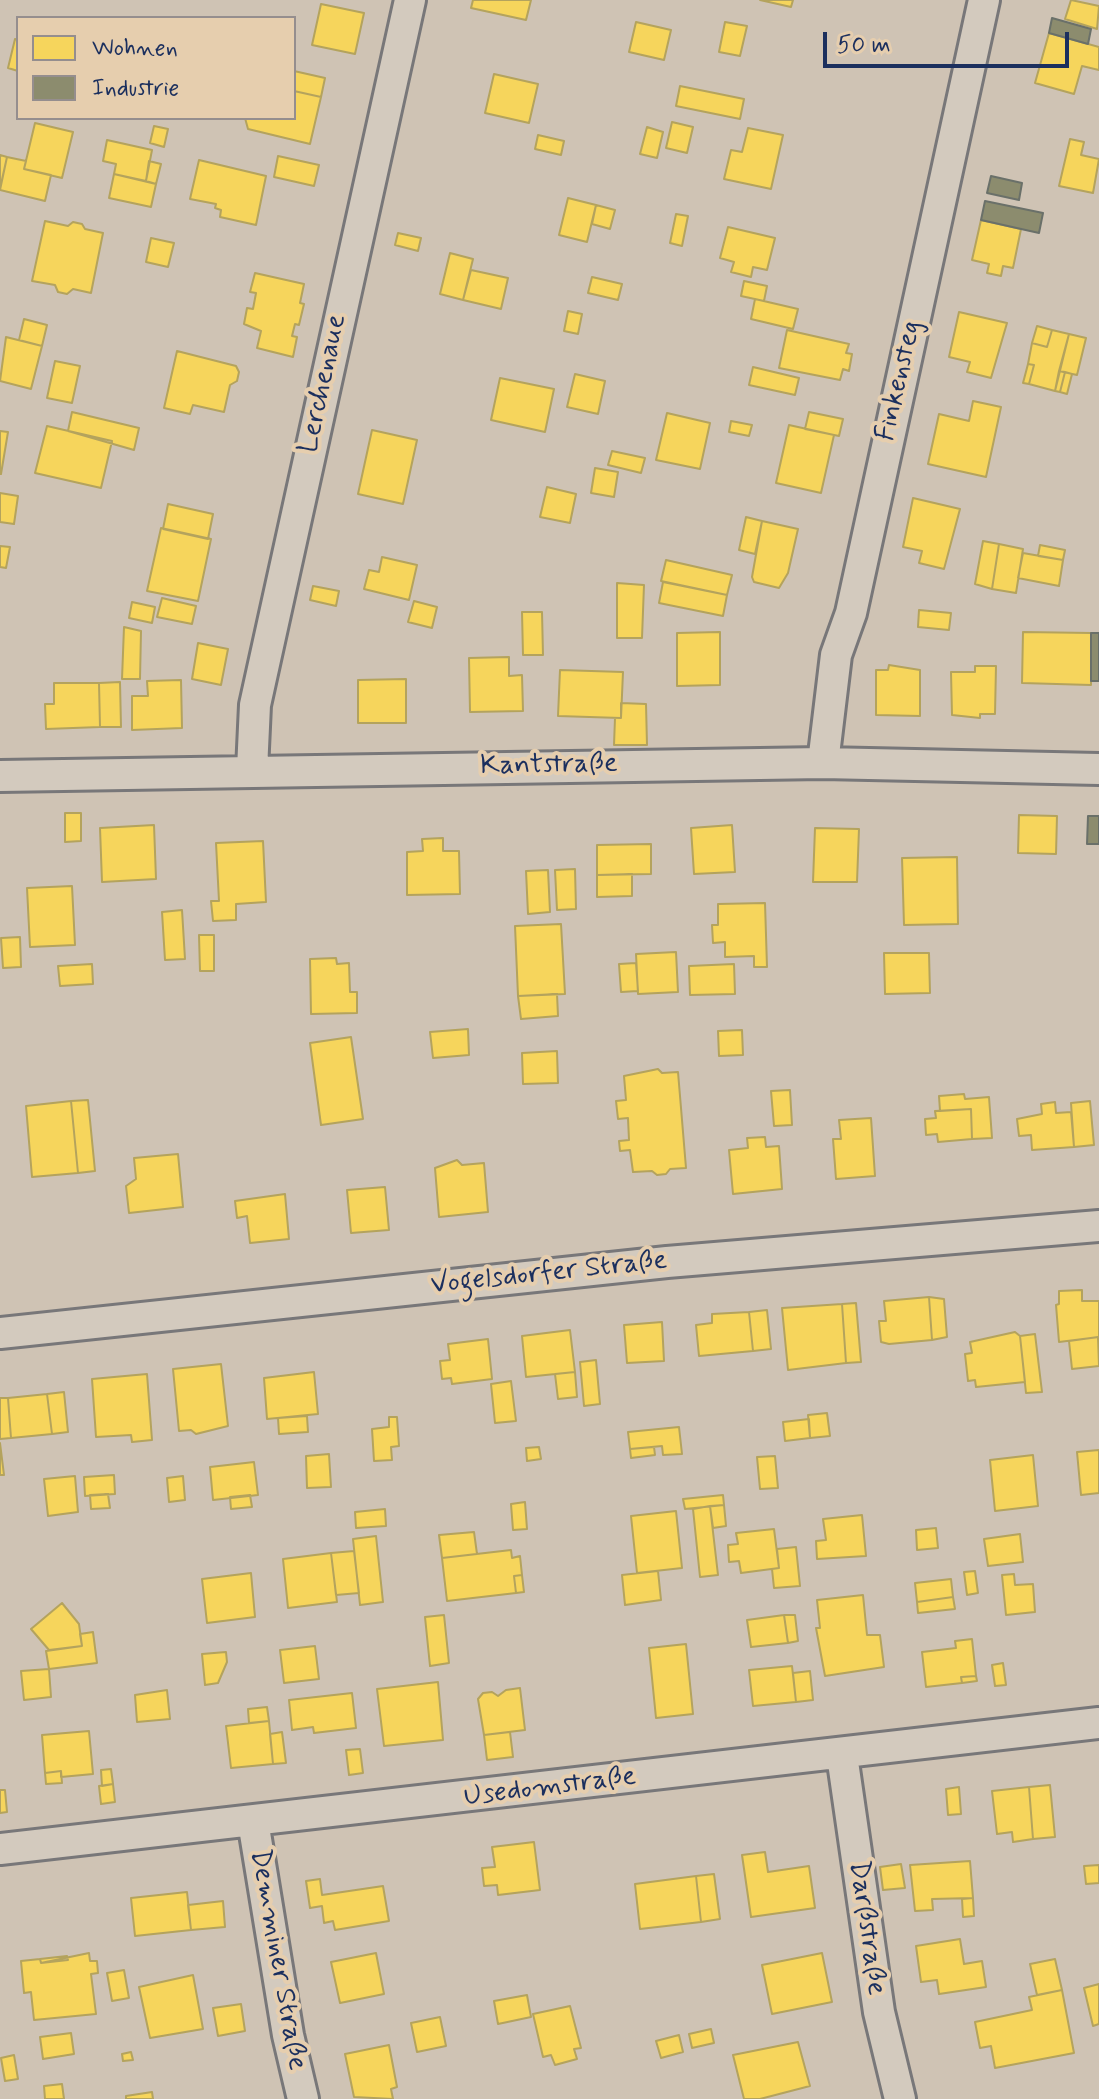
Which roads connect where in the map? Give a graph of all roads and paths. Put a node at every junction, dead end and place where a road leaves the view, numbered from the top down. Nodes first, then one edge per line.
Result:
1 (410, 0) edge
2 (984, 0) edge
3 (823, 763) junction
4 (1099, 769) edge
5 (252, 770) junction
6 (0, 776) edge
7 (1099, 1226) edge
8 (0, 1333) edge
9 (1099, 1723) edge
10 (842, 1755) junction
11 (253, 1821) junction
12 (0, 1849) edge
13 (303, 2099) edge
14 (900, 2099) edge

1 - 5 street, Lerchenaue
2 - 3 street, Finkensteg
3 - 4 street, Kantstraße
3 - 5 street, Kantstraße
5 - 6 street, Kantstraße
7 - 8 street, Vogelsdorfer Straße
9 - 10 street, Usedomstraße
10 - 11 street, Usedomstraße
10 - 14 street, Darßstraße
11 - 12 street, Usedomstraße
11 - 13 street, Demminer Straße

